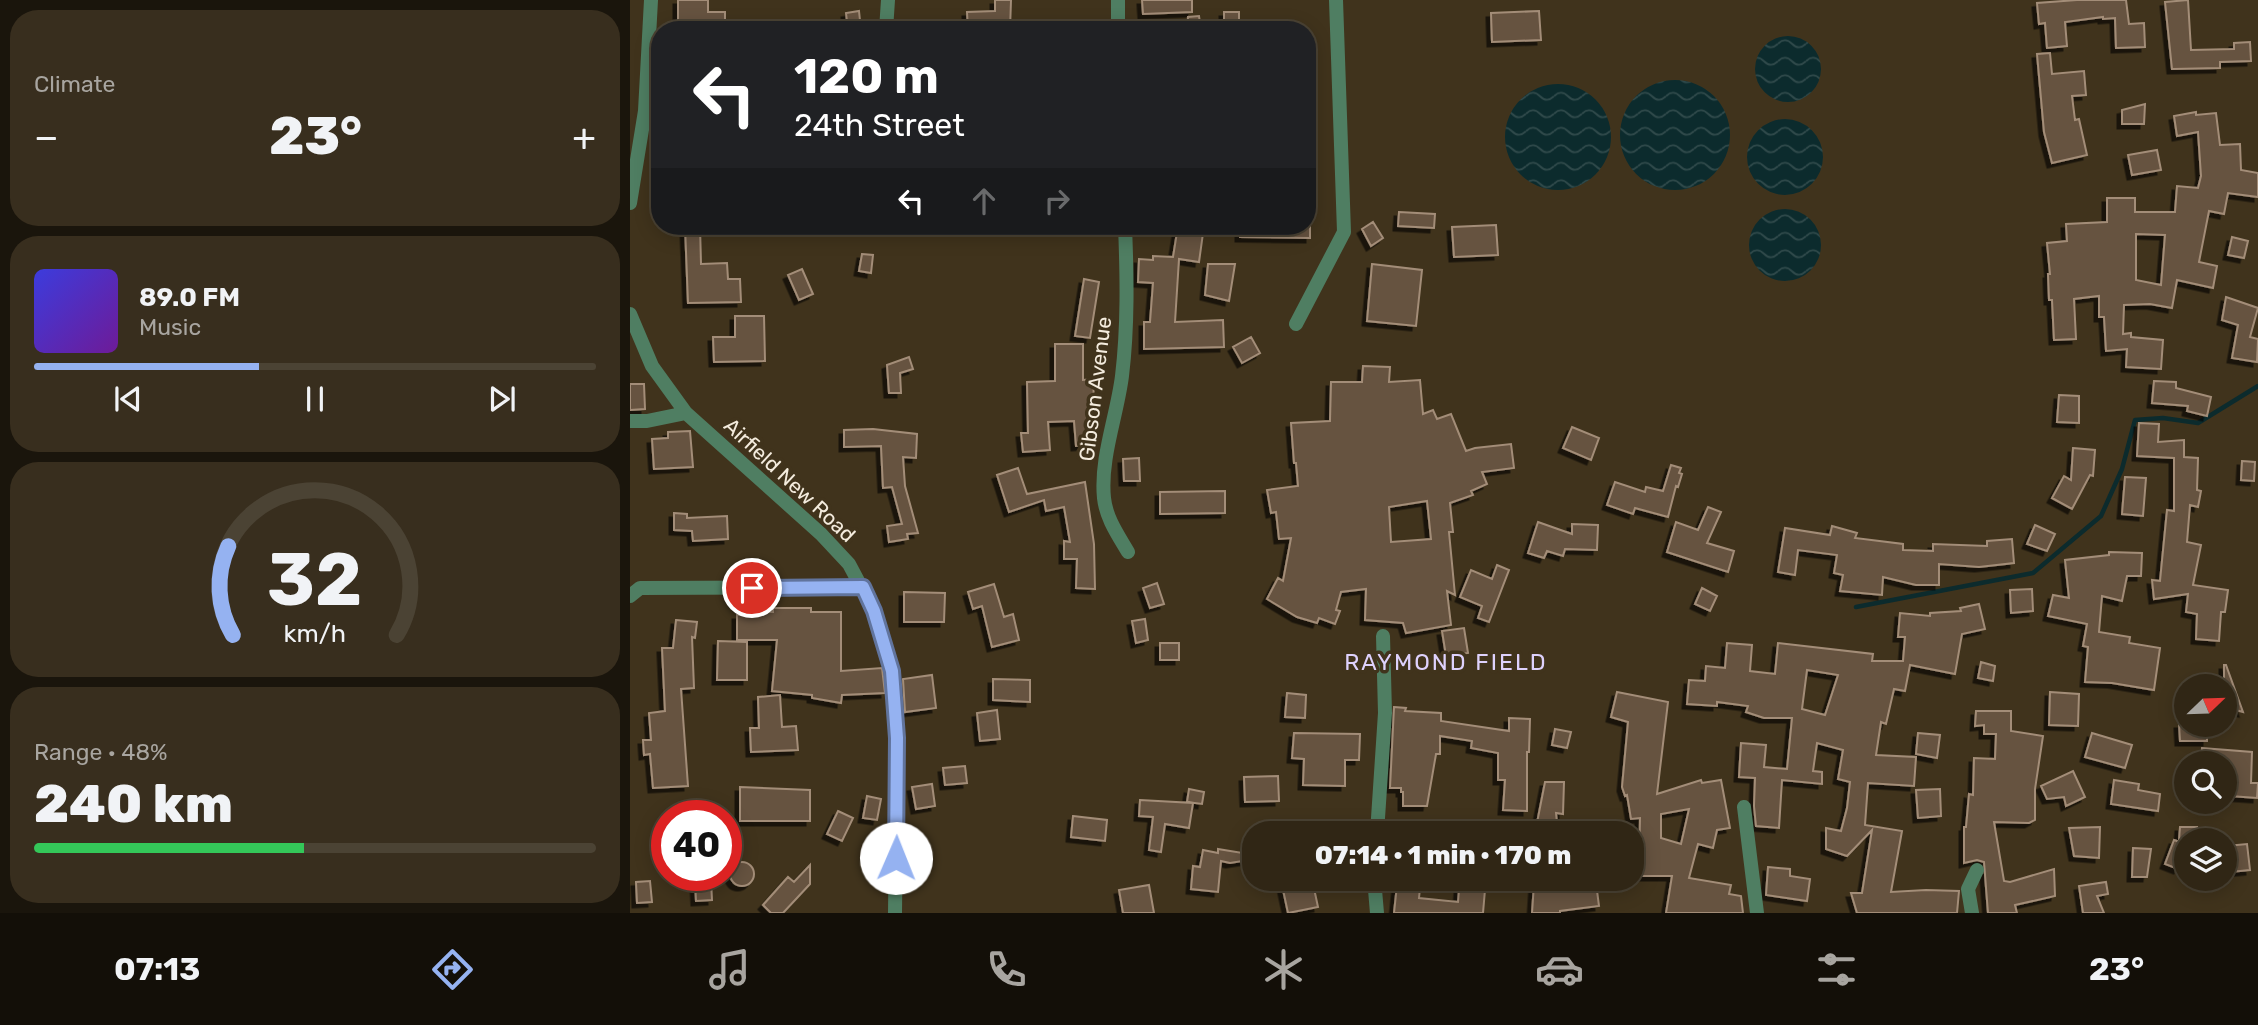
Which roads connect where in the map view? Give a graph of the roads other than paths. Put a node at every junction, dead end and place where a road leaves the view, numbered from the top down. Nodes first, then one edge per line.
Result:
1 (650, 0) edge
2 (888, 0) edge
3 (1118, 0) edge
4 (1336, 0) edge
5 (887, 21) edge
6 (1118, 21) edge
7 (630, 203) edge
8 (1125, 235) edge
9 (630, 314) edge
10 (1296, 324) dead end
11 (686, 413) junction
12 (630, 421) edge
13 (1128, 552) dead end
14 (863, 587) junction
15 (630, 596) edge
16 (1383, 636) dead end
17 (1744, 807) dead end
18 (1378, 821) edge
19 (1977, 870) dead end
20 (1375, 891) edge
21 (895, 913) edge
22 (1377, 913) edge
23 (1757, 913) edge
24 (1972, 913) edge

1 - 7 street
2 - 5 street
3 - 6 street
4 - 10 street
8 - 13 street, Gibson Avenue
9 - 11 street, Airfield New Road
11 - 12 street
11 - 14 street, Airfield New Road
14 - 15 street
14 - 21 street, Airfield New Road
16 - 18 street
17 - 23 street
19 - 24 street
20 - 22 street

